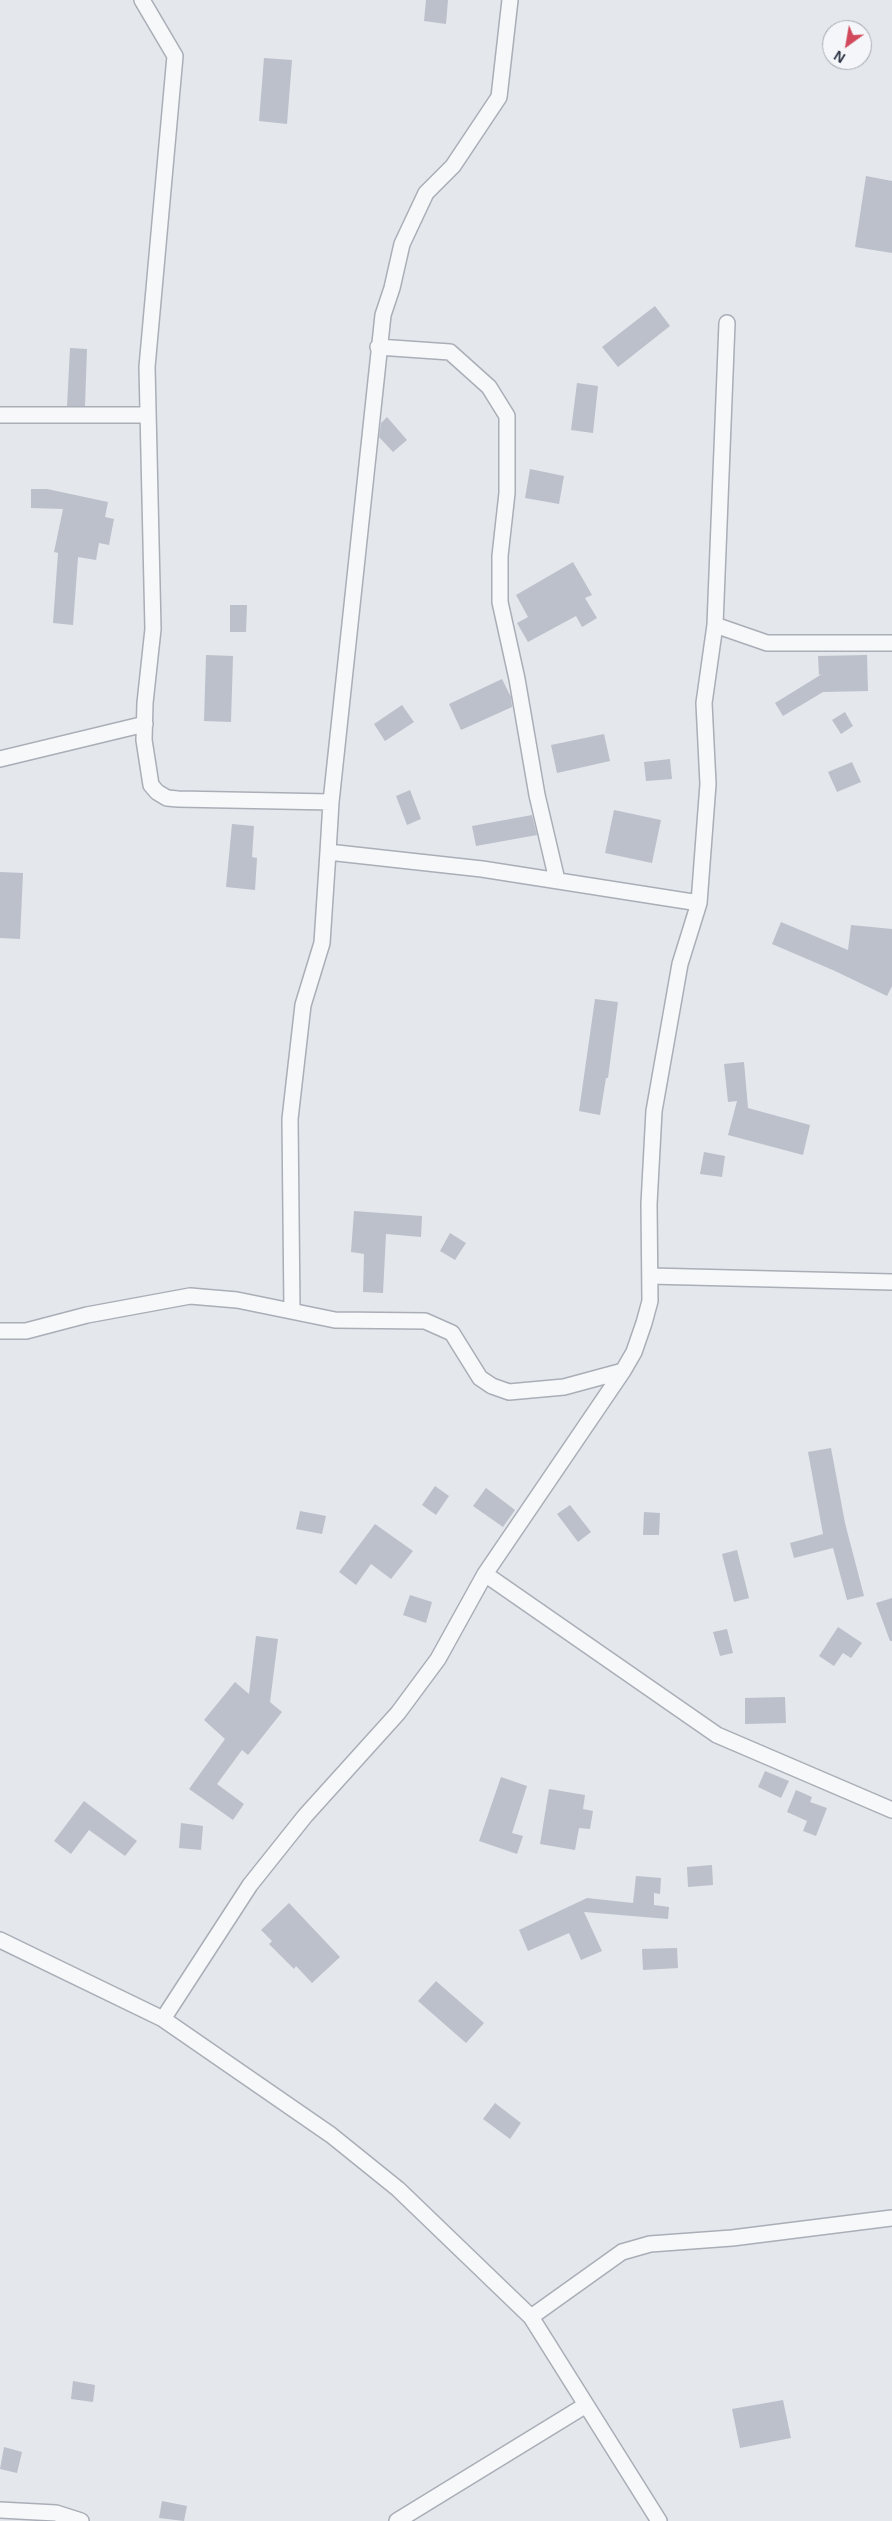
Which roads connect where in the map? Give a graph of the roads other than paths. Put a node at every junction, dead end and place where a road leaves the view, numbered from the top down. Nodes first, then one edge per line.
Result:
1 (142, 0) edge
2 (510, 0) edge
3 (727, 323) dead end
4 (378, 347) junction
5 (0, 415) edge
6 (148, 415) junction
7 (715, 625) junction
8 (892, 643) edge
9 (145, 724) junction
10 (0, 759) edge
11 (331, 802) junction
12 (328, 852) junction
13 (557, 880) junction
14 (699, 902) junction
15 (650, 1276) junction
16 (892, 1282) edge
17 (292, 1311) junction
18 (0, 1331) edge
19 (623, 1371) junction
20 (486, 1574) junction
21 (892, 1810) edge
22 (0, 1940) edge
23 (163, 2019) junction
24 (892, 2218) edge
25 (531, 2317) junction
26 (586, 2405) junction
27 (0, 2510) edge
28 (81, 2521) edge
29 (397, 2521) edge
30 (659, 2521) edge

1 - 6 street
2 - 4 street
3 - 7 street
4 - 11 street
4 - 13 street
5 - 6 street
6 - 9 street
7 - 8 street
7 - 14 street
9 - 10 street
9 - 11 street
11 - 12 street
12 - 13 street
12 - 17 street
13 - 14 street
14 - 15 street
15 - 16 street
15 - 19 street
17 - 18 street
17 - 19 street
19 - 20 street
20 - 21 street
20 - 23 street
22 - 23 street
23 - 25 street
24 - 25 street
25 - 26 street
26 - 29 street
26 - 30 street
27 - 28 street

